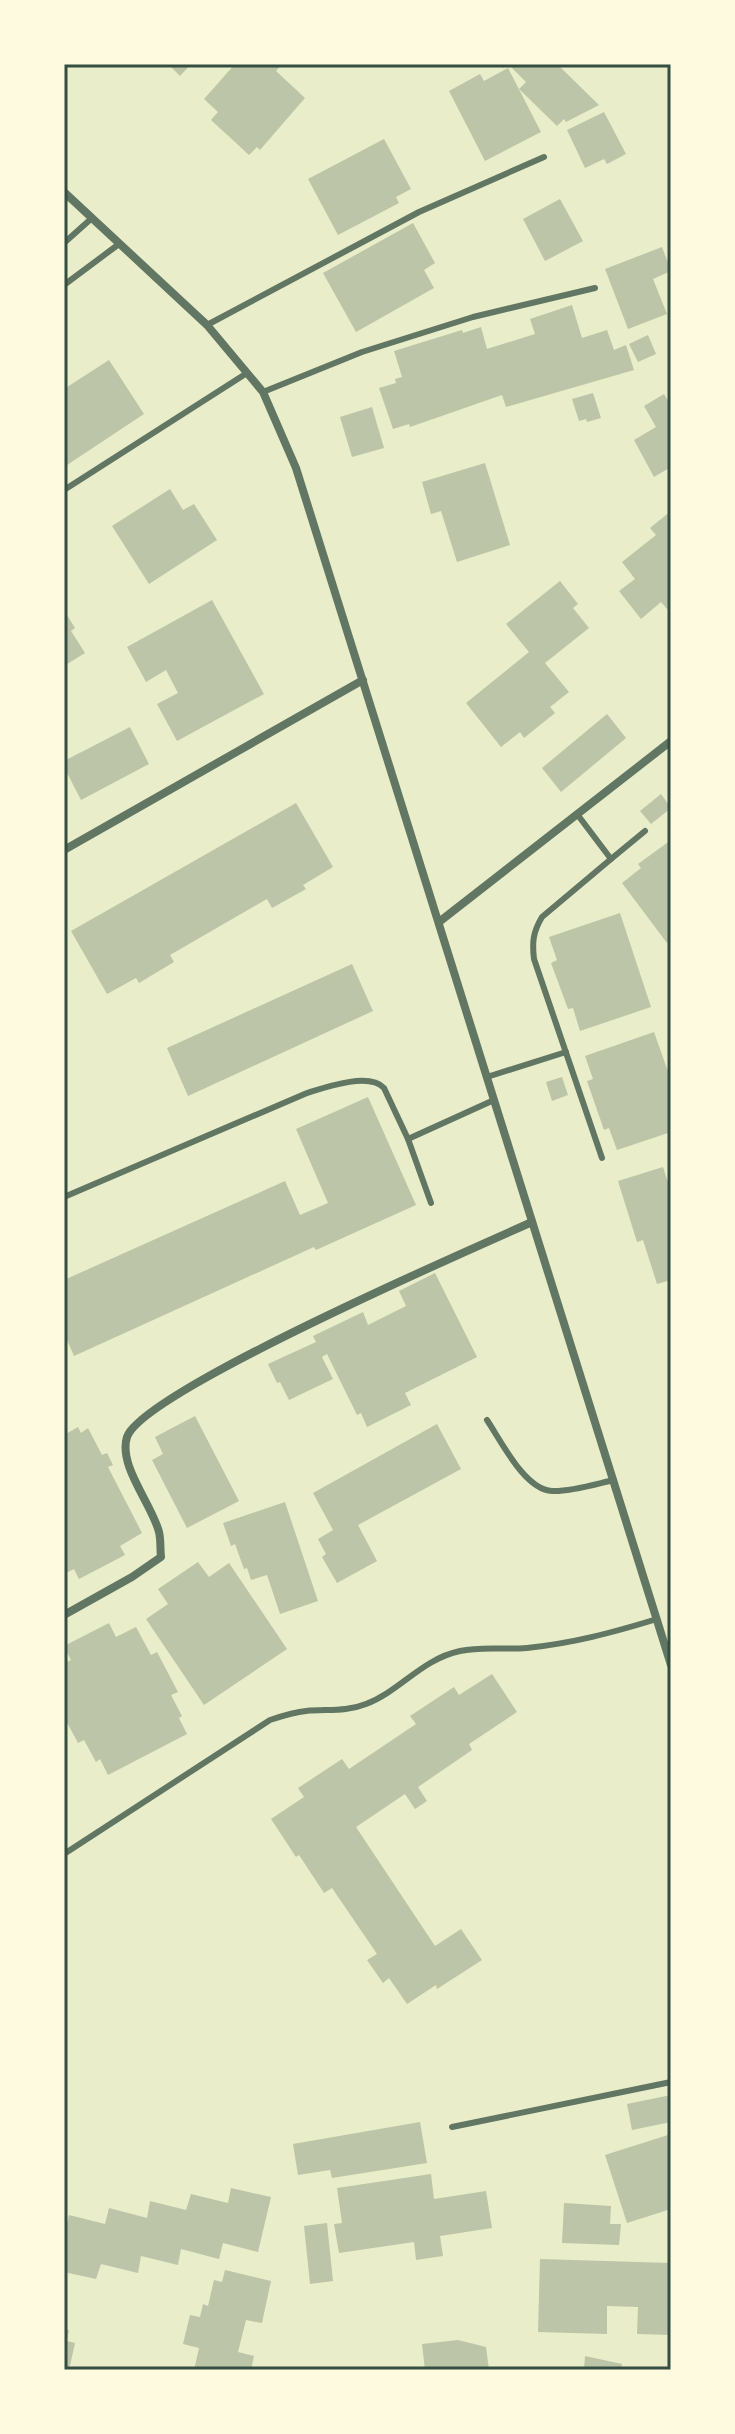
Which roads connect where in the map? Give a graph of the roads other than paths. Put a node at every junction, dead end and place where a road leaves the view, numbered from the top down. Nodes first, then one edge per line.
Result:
1 (544, 157) dead end
2 (64, 192) edge
3 (92, 218) junction
4 (64, 243) edge
5 (119, 244) junction
6 (64, 285) edge
7 (595, 288) dead end
8 (207, 325) junction
9 (247, 373) junction
10 (263, 392) junction
11 (64, 490) edge
12 (363, 680) junction
13 (671, 741) edge
14 (577, 814) junction
15 (645, 831) dead end
16 (64, 850) edge
17 (611, 859) junction
18 (439, 922) junction
19 (566, 1052) junction
20 (487, 1077) junction
21 (494, 1100) junction
22 (408, 1139) junction
23 (602, 1158) dead end
24 (64, 1197) edge
25 (431, 1203) dead end
26 (532, 1222) junction
27 (487, 1420) dead end
28 (614, 1480) junction
29 (64, 1615) edge
30 (657, 1619) junction
31 (670, 1658) edge
32 (64, 1854) edge
33 (671, 2082) edge
34 (452, 2127) dead end

1 - 8 lane
2 - 3 street
3 - 4 lane
3 - 5 street
5 - 6 lane
5 - 8 street
7 - 10 lane
8 - 9 street
9 - 10 street
9 - 11 lane
10 - 12 street
12 - 16 street
12 - 18 street
13 - 14 street
14 - 17 lane
14 - 18 street
15 - 17 lane
17 - 19 lane
18 - 20 street
19 - 20 lane
19 - 23 lane
20 - 21 street
21 - 22 lane
21 - 26 street
22 - 24 lane
22 - 25 lane
26 - 28 street
26 - 29 street
27 - 28 lane
28 - 30 street
30 - 31 street
30 - 32 lane
33 - 34 lane

